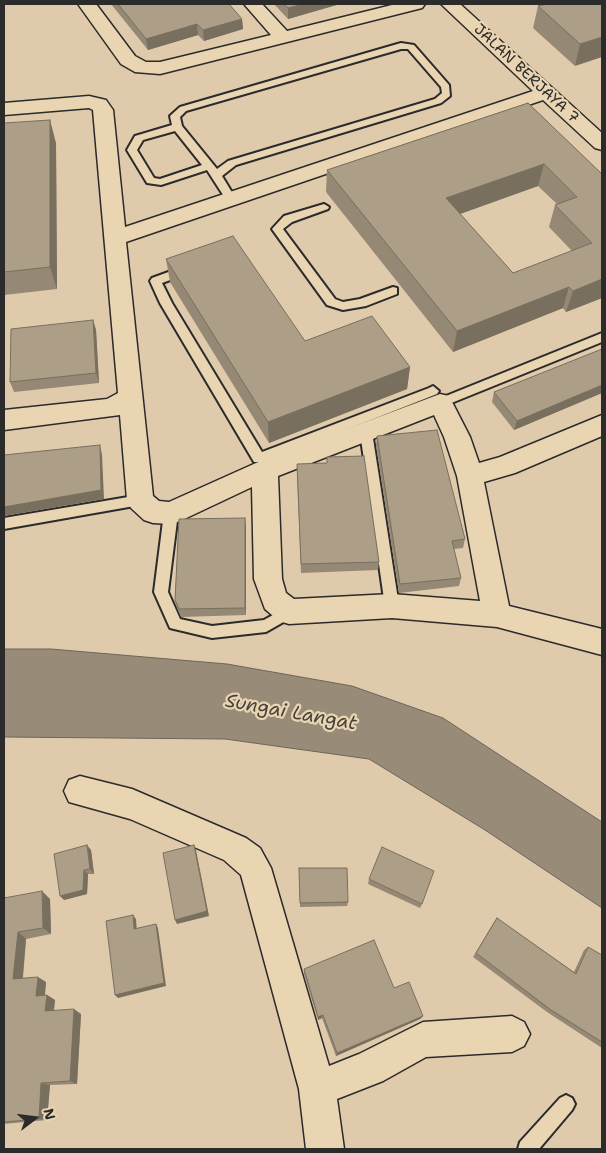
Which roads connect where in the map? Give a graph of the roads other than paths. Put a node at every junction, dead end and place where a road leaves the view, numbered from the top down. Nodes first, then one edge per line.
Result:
1 (87, 4) edge
2 (253, 4) edge
3 (450, 4) edge
4 (406, 5) edge
5 (283, 37) junction
6 (545, 93) junction
7 (4, 110) edge
8 (177, 127) junction
9 (602, 144) edge
10 (213, 170) junction
11 (231, 199) junction
12 (324, 207) dead end
13 (115, 238) junction
14 (196, 266) edge
15 (393, 291) dead end
16 (602, 337) edge
17 (437, 397) junction
18 (125, 407) junction
19 (4, 420) edge
20 (602, 424) edge
21 (366, 432) junction
22 (265, 470) junction
23 (470, 476) junction
24 (140, 500) junction
25 (171, 513) junction
26 (4, 524) edge
27 (392, 606) junction
28 (289, 612) junction
29 (496, 615) junction
30 (602, 642) edge
31 (80, 791) dead end
32 (512, 1034) dead end
33 (317, 1090) junction
34 (566, 1104) dead end
35 (325, 1149) edge
36 (527, 1149) edge

1 - 5 street
2 - 5 street
3 - 6 street, JALAN BERJAYA 7
4 - 5 street
6 - 9 street, JALAN BERJAYA 7
6 - 11 street
7 - 13 street
8 - 10 lane
8 - 10 lane
8 - 10 lane
10 - 11 lane
11 - 13 street
12 - 15 lane
13 - 18 street
14 - 17 lane
16 - 17 lane
17 - 21 street
17 - 23 street
18 - 19 street
18 - 24 street
20 - 23 street
21 - 22 street
21 - 27 lane
22 - 25 street
22 - 28 street
23 - 29 street
24 - 25 street
24 - 26 lane
25 - 28 lane
27 - 28 street
27 - 29 street
29 - 30 street
31 - 33 street
32 - 33 street
33 - 35 street
34 - 36 lane

